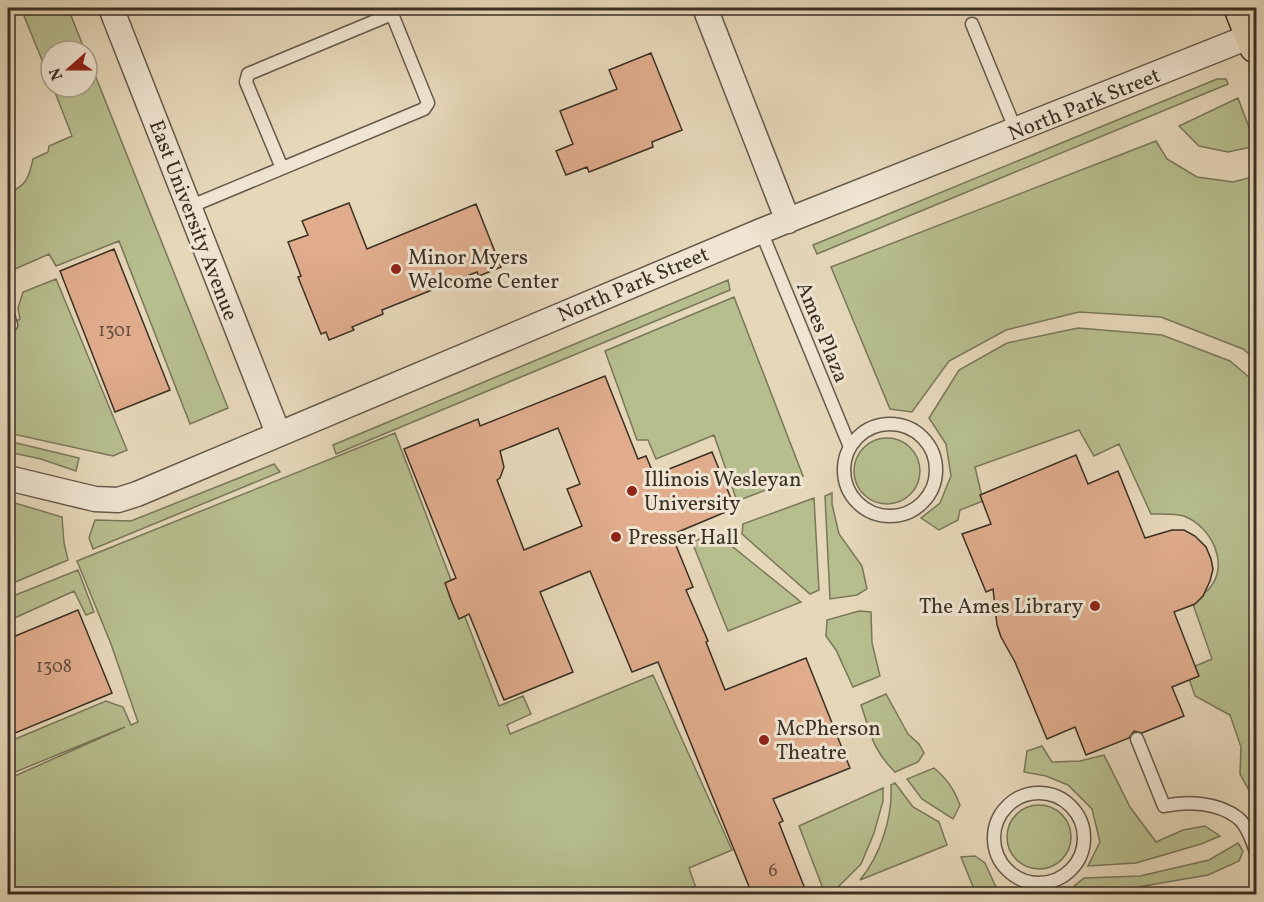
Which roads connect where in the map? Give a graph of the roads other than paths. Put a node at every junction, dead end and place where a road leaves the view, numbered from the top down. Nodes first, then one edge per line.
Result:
1 (111, 8) edge
2 (705, 8) edge
3 (391, 11) edge
4 (972, 24) dead end
5 (1252, 31) edge
6 (1016, 131) junction
7 (282, 168) junction
8 (189, 207) junction
9 (788, 221) junction
10 (761, 231) junction
11 (278, 433) junction
12 (850, 447) junction
13 (8, 478) edge
14 (1137, 739) dead end
15 (1257, 852) edge
16 (1023, 881) junction
17 (1022, 894) edge

1 - 8 street, East University Avenue
2 - 9 street
3 - 7 lane
3 - 7 lane
4 - 6 lane
5 - 6 street, North Park Street
6 - 9 street, North Park Street
7 - 8 lane
8 - 11 street, East University Avenue
9 - 10 street, North Park Street
10 - 11 street, North Park Street
10 - 12 lane, Ames Plaza
11 - 13 street, North Park Street
12 - 12 lane
14 - 15 lane
16 - 16 lane
16 - 17 lane

